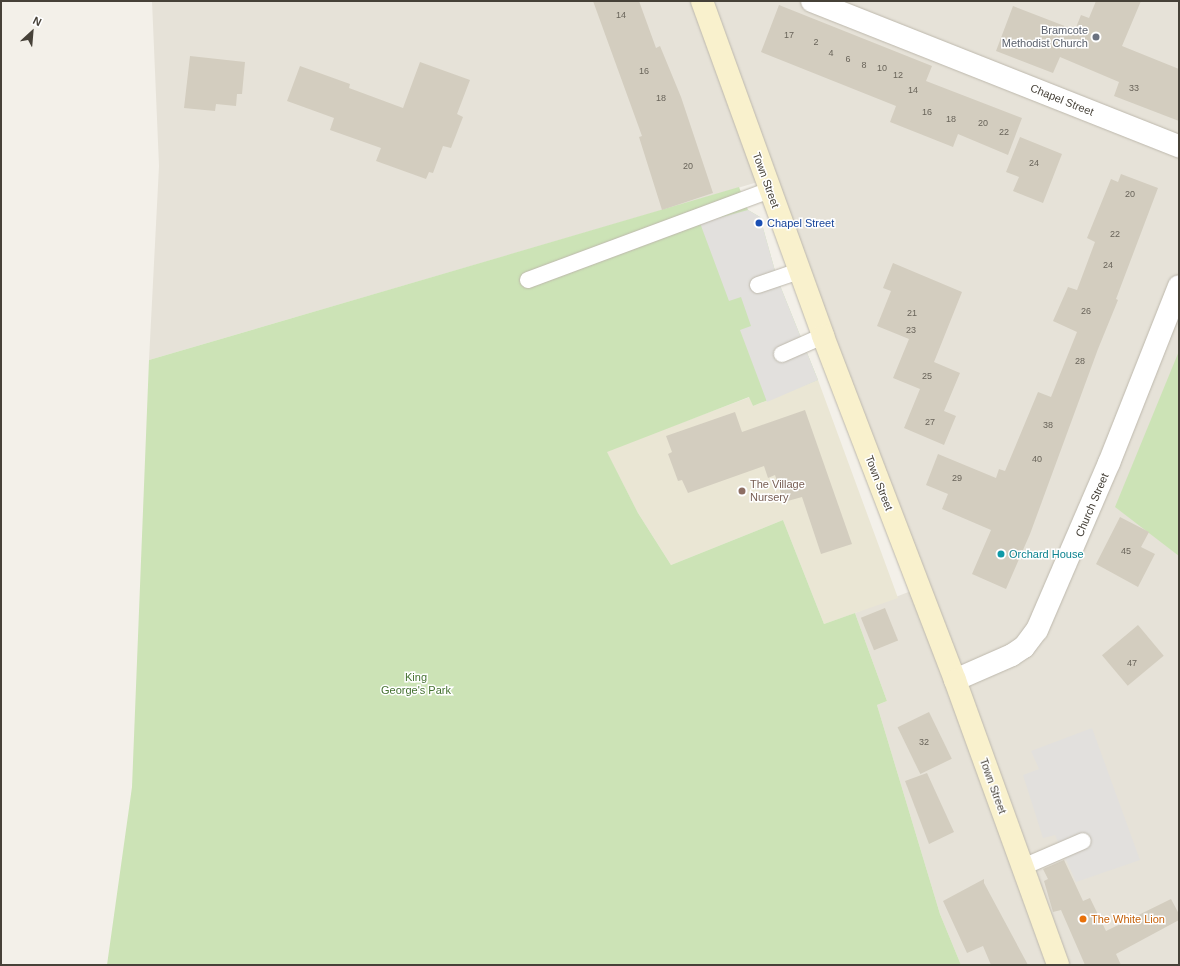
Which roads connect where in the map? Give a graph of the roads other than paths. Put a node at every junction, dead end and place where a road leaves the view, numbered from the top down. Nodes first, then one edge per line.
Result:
1 (702, 1) edge
2 (813, 1) edge
3 (1179, 146) edge
4 (770, 190) junction
5 (799, 271) junction
6 (528, 280) dead end
7 (758, 285) dead end
8 (1178, 293) edge
9 (823, 336) junction
10 (782, 354) dead end
11 (955, 680) junction
12 (1083, 841) dead end
13 (1023, 867) junction
14 (1058, 965) edge

1 - 4 street, Town Street
2 - 3 street, Chapel Street
4 - 5 street, Town Street
4 - 6 lane
5 - 7 lane
5 - 9 street, Town Street
8 - 11 street, Church Street
9 - 10 lane
9 - 11 street, Town Street
11 - 13 street, Town Street
12 - 13 lane
13 - 14 street, Town Street

